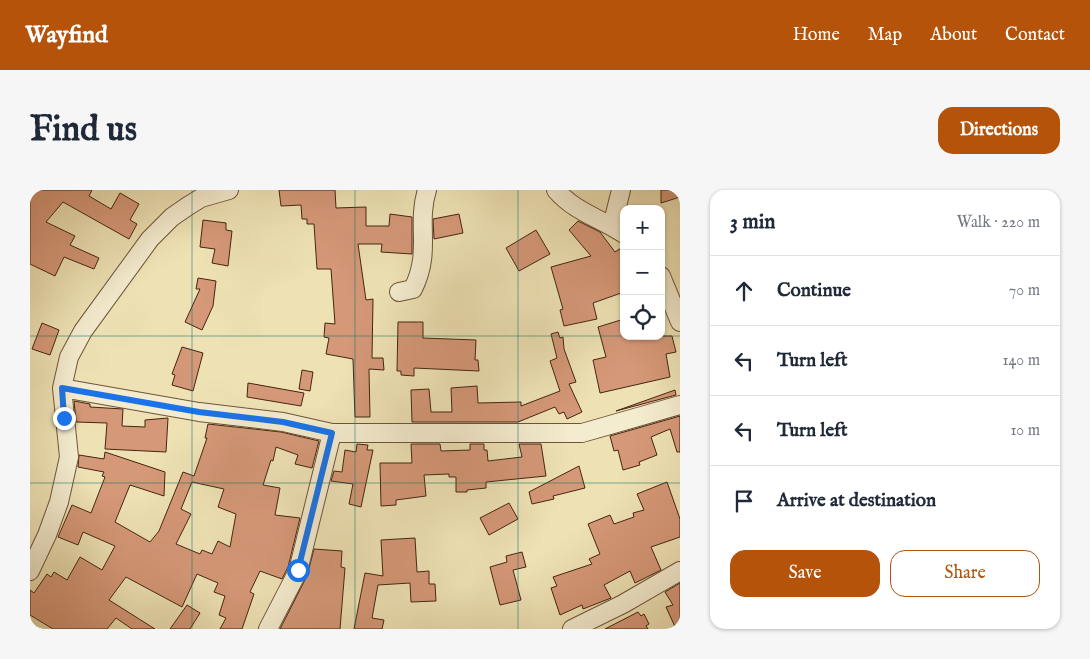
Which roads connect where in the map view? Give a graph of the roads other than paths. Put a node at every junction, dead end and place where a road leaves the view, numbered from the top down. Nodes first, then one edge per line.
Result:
1 (229, 190) edge
2 (426, 190) edge
3 (556, 190) edge
4 (621, 190) edge
5 (618, 230) edge
6 (665, 286) edge
7 (399, 292) dead end
8 (680, 322) edge
9 (62, 388) junction
10 (680, 404) edge
11 (332, 433) junction
12 (30, 571) edge
13 (680, 571) edge
14 (268, 629) edge
15 (572, 629) edge

1 - 9 street
2 - 7 street
3 - 5 street
4 - 5 street
6 - 8 street
9 - 11 street
9 - 12 street
10 - 11 street
11 - 14 street
13 - 15 street

